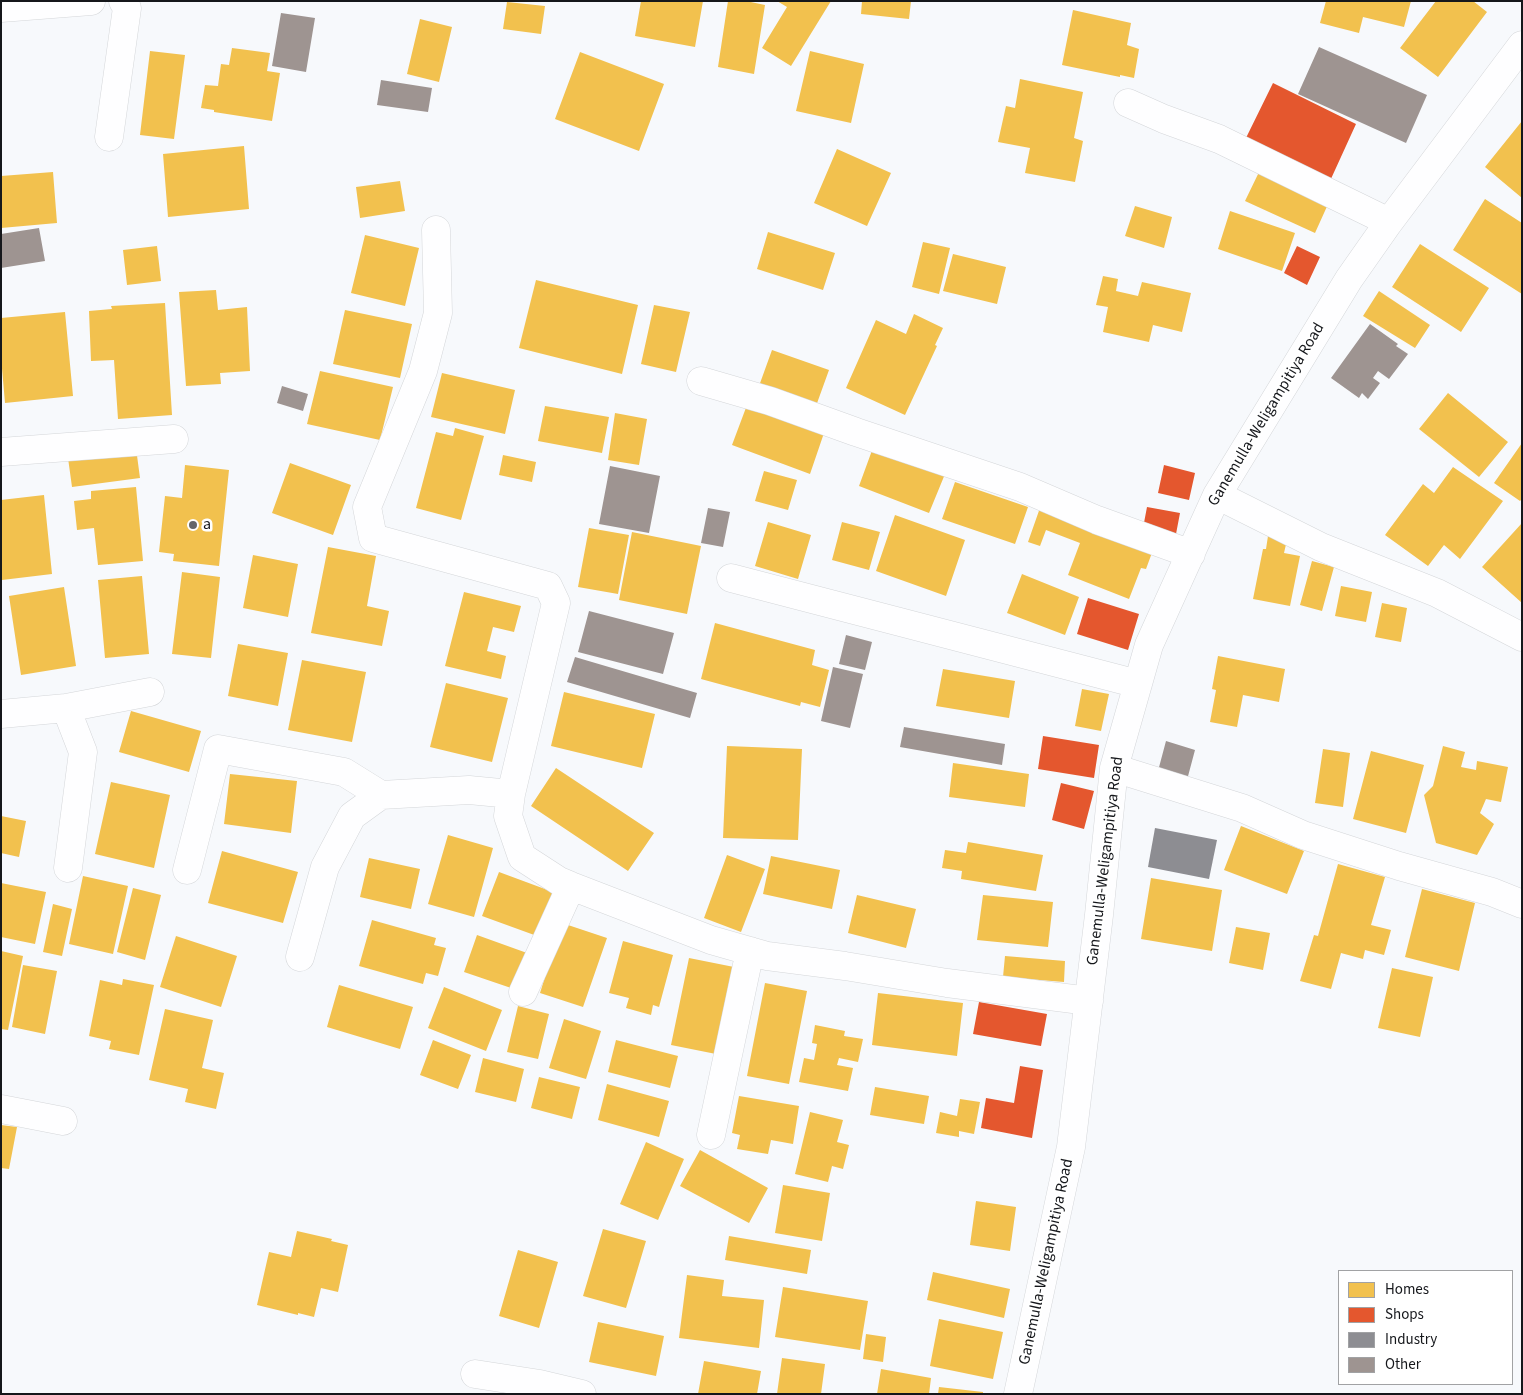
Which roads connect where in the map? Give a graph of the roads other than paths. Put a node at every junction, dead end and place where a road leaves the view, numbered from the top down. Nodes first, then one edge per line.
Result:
1 (91, 1) edge
2 (123, 1) edge
3 (1, 8) edge
4 (1522, 45) edge
5 (1128, 103) dead end
6 (109, 137) dead end
7 (1389, 222) junction
8 (436, 230) dead end
9 (701, 381) dead end
10 (174, 439) dead end
11 (1, 452) edge
12 (1217, 495) junction
13 (1191, 554) junction
14 (731, 578) dead end
15 (1522, 637) edge
16 (1138, 684) junction
17 (150, 692) dead end
18 (66, 708) junction
19 (1, 714) edge
20 (1114, 768) junction
21 (512, 794) junction
22 (381, 795) junction
23 (68, 868) dead end
24 (187, 870) dead end
25 (571, 886) junction
26 (1522, 904) edge
27 (750, 951) junction
28 (300, 957) dead end
29 (523, 992) dead end
30 (1089, 1001) junction
31 (1, 1109) edge
32 (63, 1121) dead end
33 (711, 1135) dead end
34 (476, 1374) dead end
35 (582, 1394) edge
36 (1018, 1394) edge

1 - 3 street
2 - 6 street
4 - 7 street, Ganemulla-Weligampitiya Road
5 - 7 street
7 - 12 street, Ganemulla-Weligampitiya Road
8 - 21 street
9 - 13 street
10 - 11 street
12 - 13 street, Ganemulla-Weligampitiya Road
12 - 15 street
13 - 16 street, Ganemulla-Weligampitiya Road
14 - 16 street
16 - 20 street, Ganemulla-Weligampitiya Road
17 - 18 street
18 - 19 street
18 - 23 street
20 - 26 street
20 - 30 street, Ganemulla-Weligampitiya Road
21 - 22 street
21 - 25 street
22 - 24 street
22 - 28 street
25 - 27 street
25 - 29 street
27 - 30 street
27 - 33 street
30 - 36 street, Ganemulla-Weligampitiya Road
31 - 32 street
34 - 35 street

